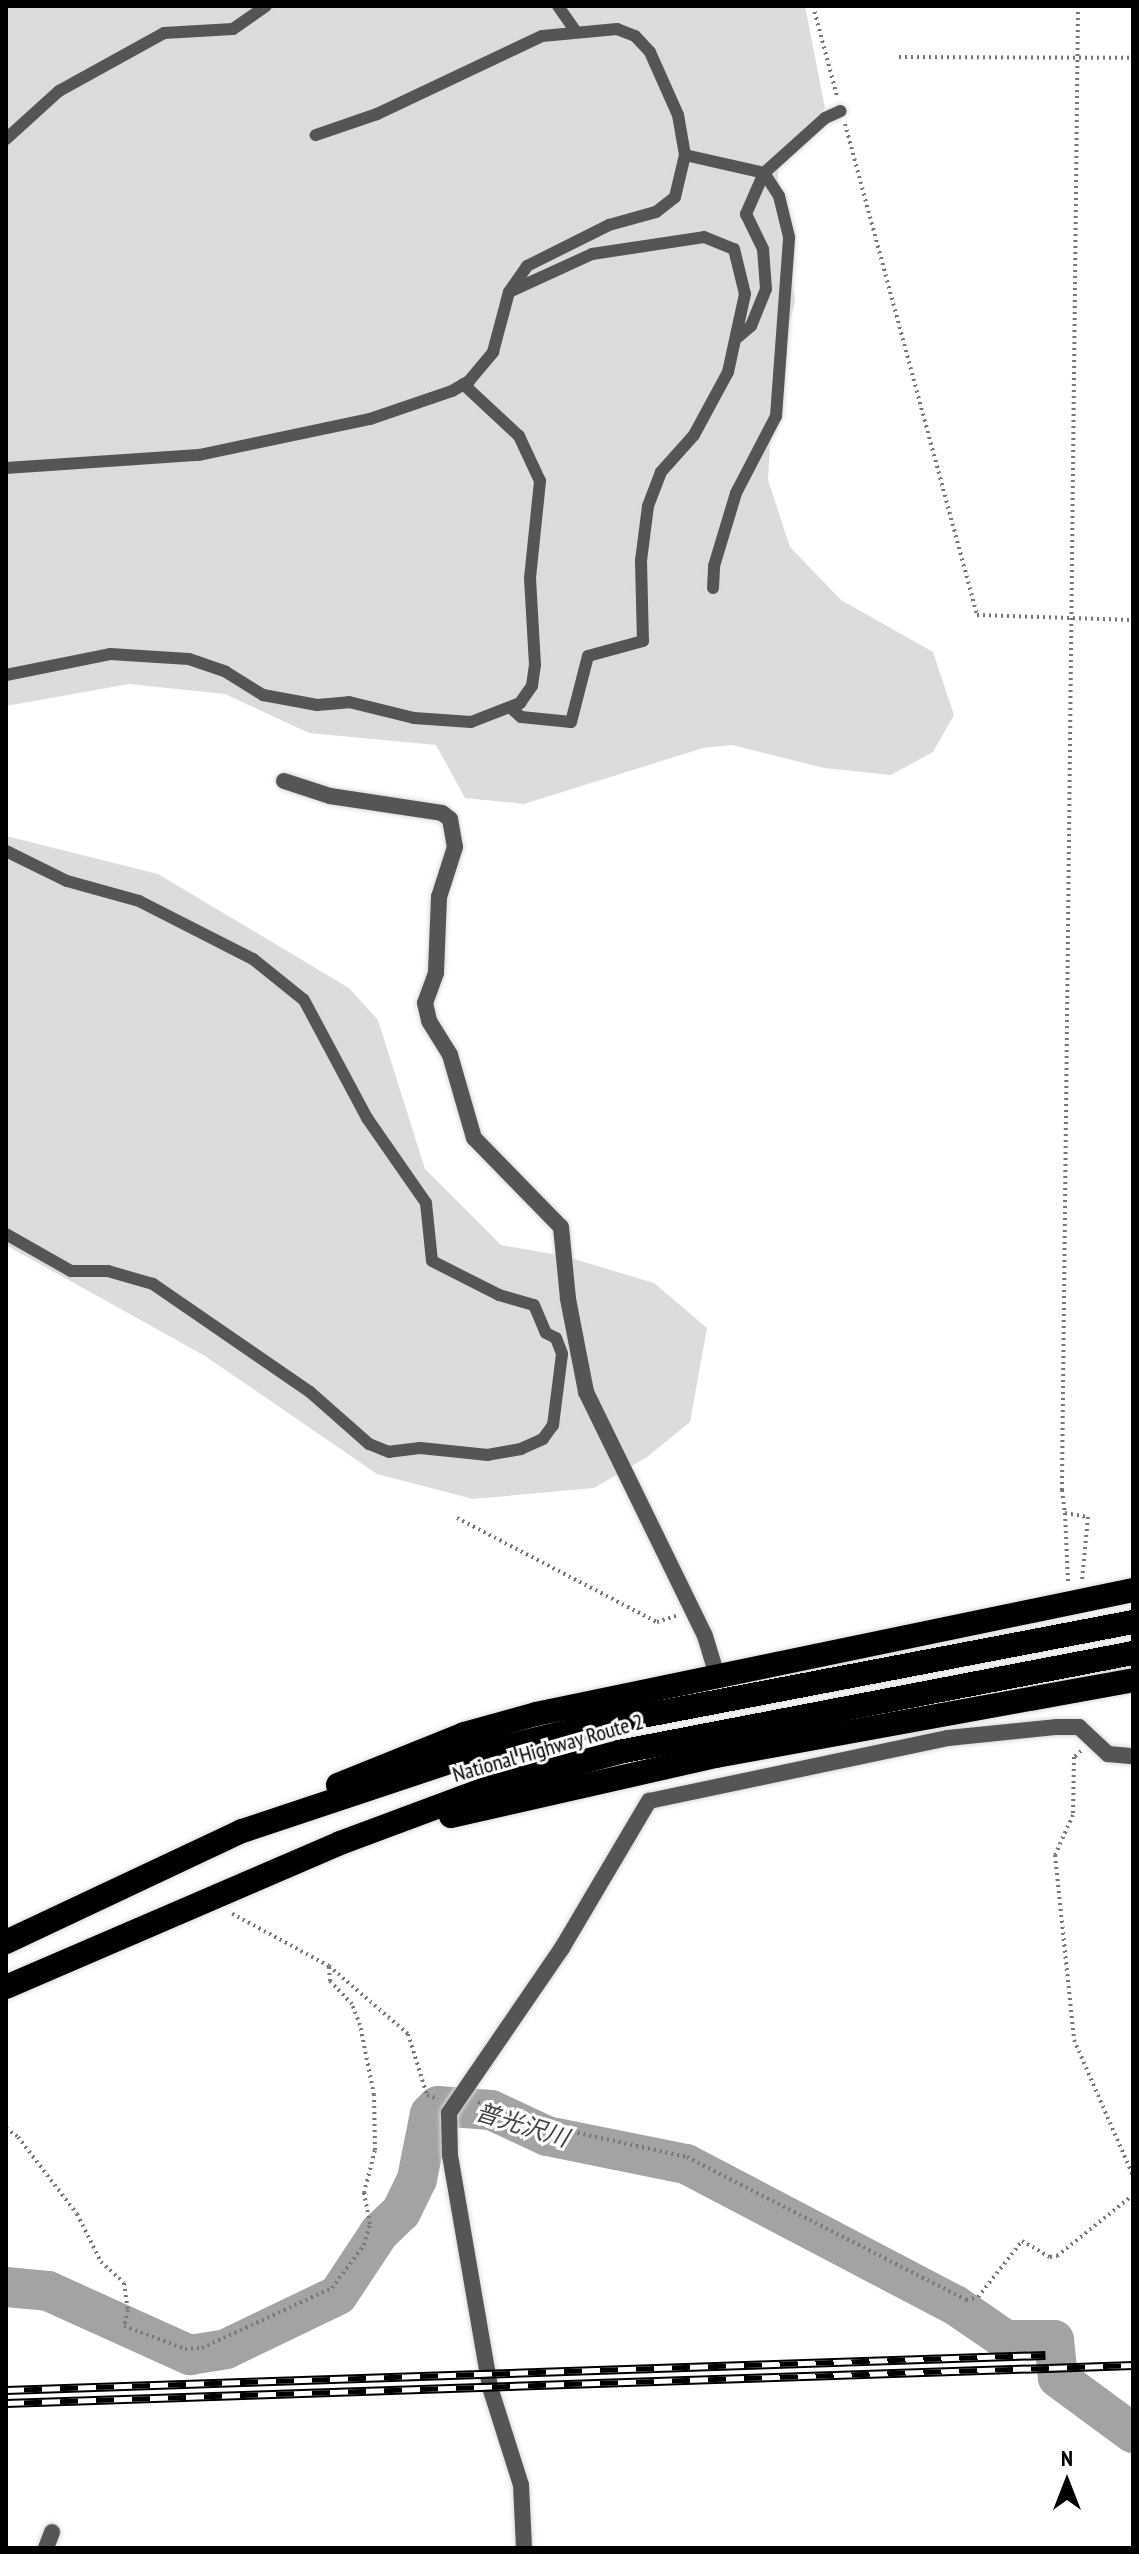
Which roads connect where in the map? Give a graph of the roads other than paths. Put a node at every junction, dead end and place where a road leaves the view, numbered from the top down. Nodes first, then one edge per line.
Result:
1 (266, 6) edge
2 (558, 6) edge
3 (574, 29) junction
4 (841, 111) road end
5 (316, 135) dead end
6 (6, 139) edge
7 (685, 155) junction
8 (764, 173) junction
9 (509, 292) junction
10 (739, 336) junction
11 (463, 384) junction
12 (6, 468) edge
13 (713, 588) dead end
14 (6, 675) edge
15 (511, 708) junction
16 (284, 781) dead end
17 (6, 851) edge
18 (6, 1234) edge
19 (1133, 1590) edge
20 (1133, 1622) edge
21 (1133, 1653) edge
22 (716, 1673) junction
23 (1133, 1680) edge
24 (859, 1746) junction
25 (1133, 1756) edge
26 (242, 1831) junction
27 (340, 1843) junction
28 (6, 1942) edge
29 (6, 1987) edge
30 (524, 2548) edge

1 - 6 lane
2 - 3 lane
3 - 5 lane
3 - 7 lane
4 - 8 lane
7 - 8 lane
7 - 9 lane
8 - 10 lane
8 - 13 lane
9 - 10 lane
9 - 11 lane
10 - 15 lane
11 - 12 lane
11 - 15 lane
14 - 15 lane
16 - 22 street
17 - 18 lane
19 - 22 highway
20 - 26 highway, National Highway Route 2
21 - 27 highway, National Highway Route 2
22 - 26 highway
23 - 24 highway
24 - 25 street
24 - 27 highway
24 - 30 street
26 - 28 highway, National Highway Route 2
27 - 29 highway, National Highway Route 2

